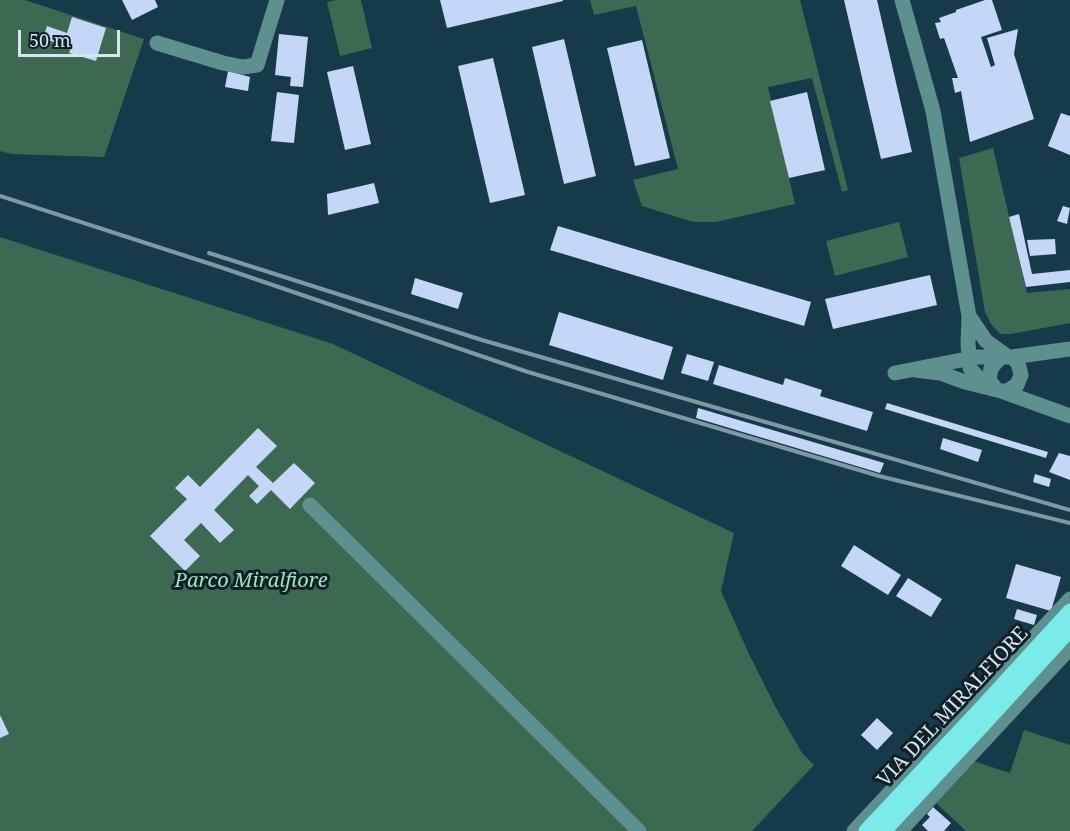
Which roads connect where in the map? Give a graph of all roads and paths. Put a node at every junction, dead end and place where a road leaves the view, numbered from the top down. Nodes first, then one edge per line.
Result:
1 (277, 0) edge
2 (902, 0) edge
3 (157, 43) dead end
4 (969, 316) junction
5 (1070, 349) edge
6 (1051, 352) junction
7 (1006, 356) junction
8 (968, 358) junction
9 (915, 370) junction
10 (895, 373) dead end
11 (1020, 377) junction
12 (996, 388) junction
13 (1037, 403) junction
14 (1070, 416) edge
15 (310, 505) dead end
16 (1070, 599) edge
17 (1070, 611) edge
18 (1070, 630) edge
19 (1070, 648) edge
20 (1007, 669) junction
21 (987, 690) junction
22 (1022, 699) junction
23 (978, 721) junction
24 (639, 831) edge
25 (854, 831) edge
26 (866, 831) edge
27 (884, 831) edge
28 (900, 831) edge

1 - 3 street
2 - 4 street
4 - 7 street
4 - 8 street
5 - 6 street
6 - 7 street
6 - 11 street
7 - 8 street
7 - 11 street
7 - 12 street
8 - 9 street
8 - 12 street
9 - 10 street
9 - 12 street
11 - 12 street
11 - 13 street
12 - 13 street
13 - 14 street
15 - 24 street
16 - 20 street, VIA DEL MIRALFIORE
17 - 23 main road, VIA DEL MIRALFIORE, bridge
18 - 23 main road, VIA DEL MIRALFIORE, bridge
19 - 22 street
20 - 21 street, VIA DEL MIRALFIORE
20 - 22 street
21 - 22 street
21 - 25 street, VIA DEL MIRALFIORE
22 - 28 street
23 - 26 main road, VIA DEL MIRALFIORE
23 - 27 main road, VIA DEL MIRALFIORE

